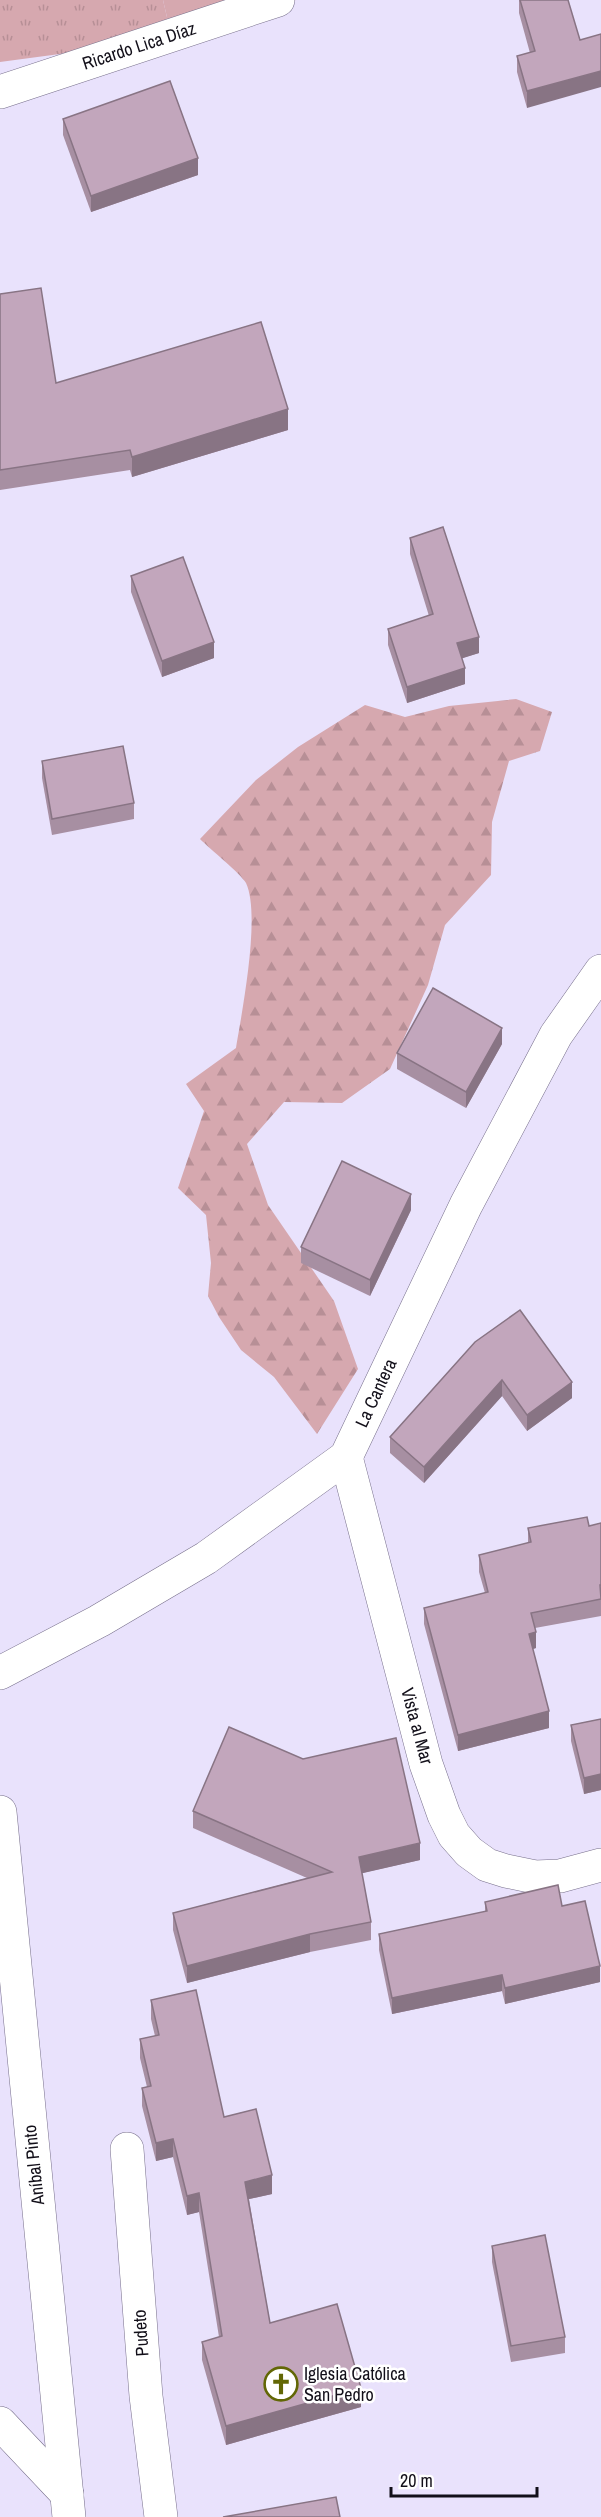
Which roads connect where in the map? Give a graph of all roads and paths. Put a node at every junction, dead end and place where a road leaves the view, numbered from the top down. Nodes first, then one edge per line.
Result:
1 (278, 0) edge
2 (0, 92) edge
3 (601, 971) edge
4 (346, 1457) junction
5 (0, 1673) edge
6 (0, 1812) edge
7 (601, 1865) edge
8 (127, 2149) dead end
9 (0, 2423) edge
10 (68, 2506) edge
11 (161, 2517) edge

1 - 2 street, Ricardo Lica Díaz
3 - 4 street, La Cantera
4 - 5 street, La Cantera
4 - 7 street, Vista al Mar
6 - 10 street, Aníbal Pinto
8 - 11 street, Pudeto
9 - 10 street

